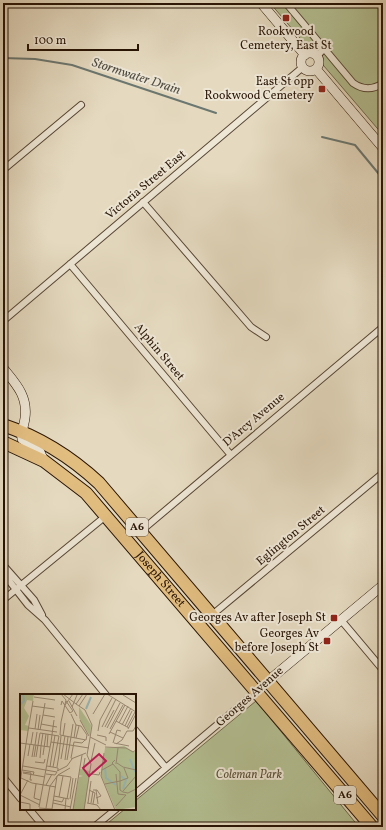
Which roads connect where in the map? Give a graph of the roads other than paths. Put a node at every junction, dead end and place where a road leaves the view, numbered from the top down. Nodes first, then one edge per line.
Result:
1 (261, 3) edge
2 (286, 3) edge
3 (324, 49) junction
4 (305, 55) junction
5 (317, 56) junction
6 (303, 67) junction
7 (316, 69) junction
8 (383, 83) edge
9 (81, 105) dead end
10 (383, 148) edge
11 (3, 170) edge
12 (143, 202) junction
13 (70, 264) junction
14 (3, 321) edge
15 (383, 326) edge
16 (266, 337) dead end
17 (3, 371) edge
18 (3, 425) edge
19 (22, 428) junction
20 (3, 442) edge
21 (230, 454) junction
22 (44, 461) junction
23 (383, 473) edge
24 (107, 515) junction
25 (141, 531) junction
26 (3, 565) edge
27 (3, 573) edge
28 (22, 585) junction
29 (383, 585) edge
30 (16, 590) junction
31 (3, 600) edge
32 (212, 615) junction
33 (45, 620) junction
34 (341, 620) junction
35 (383, 670) edge
36 (268, 682) junction
37 (256, 692) junction
38 (105, 694) edge
39 (136, 731) edge
40 (166, 768) junction
41 (3, 777) edge
42 (136, 793) edge
43 (20, 798) edge
44 (30, 810) edge
45 (115, 810) edge
46 (383, 816) edge
47 (44, 827) edge
48 (94, 827) edge
49 (372, 827) edge

1 - 4 main road
2 - 3 street
3 - 5 street
3 - 8 street
4 - 5 main road
4 - 6 main road
5 - 7 main road
6 - 7 main road
6 - 12 street, Victoria Street East
7 - 10 main road
9 - 11 street
12 - 13 street, Victoria Street East
12 - 16 street
13 - 14 street, Victoria Street East
13 - 21 street, Alphin Street
15 - 21 street, D'Arcy Avenue
17 - 19 main road
18 - 19 highway, A6
19 - 22 main road, Joseph Street
19 - 25 highway, Joseph Street / A6
20 - 22 highway, A6
21 - 25 street, D'Arcy Avenue
22 - 24 highway, Joseph Street / A6
23 - 32 street, Eglington Street
24 - 28 street
24 - 37 highway, Joseph Street / A6
25 - 32 highway, Joseph Street / A6
26 - 28 street
27 - 30 street
28 - 30 street
28 - 33 street
29 - 34 main road, Georges Avenue
30 - 31 street
30 - 33 street
32 - 36 highway, Joseph Street / A6
33 - 38 street
34 - 35 street
34 - 36 main road, Georges Avenue
36 - 37 highway, Georges Avenue
36 - 46 highway, Joseph Street / A6
37 - 40 street, Georges Avenue
37 - 49 highway, Joseph Street / A6
39 - 40 street
40 - 42 street, Georges Avenue
41 - 43 street
44 - 47 street
45 - 48 street

